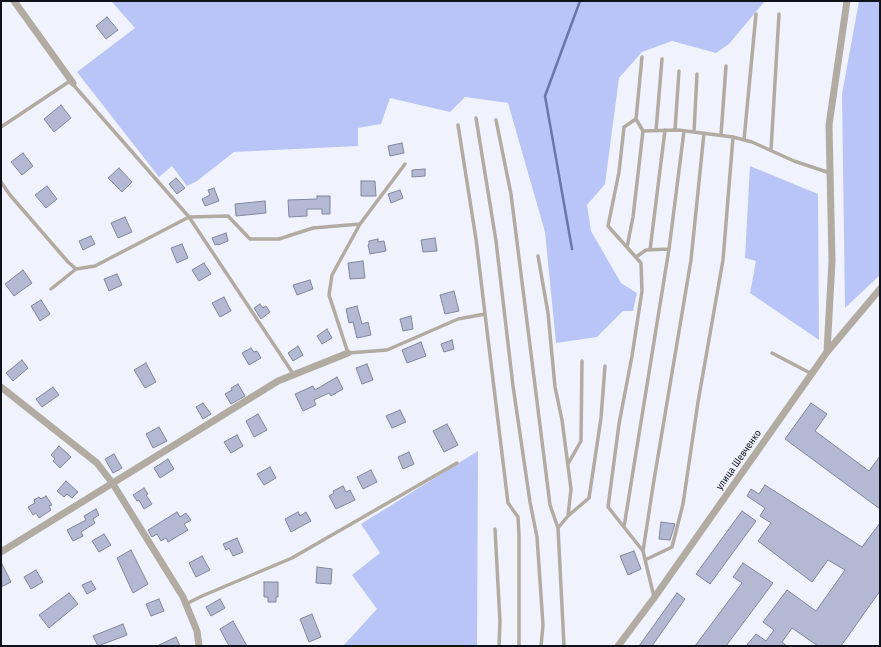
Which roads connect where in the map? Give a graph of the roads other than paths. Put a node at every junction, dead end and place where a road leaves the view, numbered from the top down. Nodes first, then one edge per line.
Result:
1 (14, 1) edge
2 (847, 1) edge
3 (756, 14) dead end
4 (779, 14) dead end
5 (642, 57) dead end
6 (662, 59) dead end
7 (726, 66) dead end
8 (679, 71) dead end
9 (697, 74) dead end
10 (72, 83) junction
11 (476, 118) dead end
12 (636, 119) junction
13 (496, 120) dead end
14 (458, 125) dead end
15 (1, 127) edge
16 (665, 130) junction
17 (675, 130) junction
18 (643, 131) junction
19 (656, 131) junction
20 (684, 131) junction
21 (694, 132) junction
22 (704, 133) junction
23 (720, 135) junction
24 (732, 137) junction
25 (744, 140) junction
26 (771, 150) junction
27 (405, 164) dead end
28 (830, 173) junction
29 (1, 182) edge
30 (189, 217) junction
31 (360, 224) junction
32 (627, 247) junction
33 (668, 249) junction
34 (650, 250) junction
35 (538, 256) dead end
36 (636, 257) junction
37 (76, 269) junction
38 (51, 289) dead end
39 (880, 289) edge
40 (486, 314) junction
41 (827, 352) junction
42 (348, 353) junction
43 (772, 353) dead end
44 (582, 361) dead end
45 (605, 366) dead end
46 (812, 374) junction
47 (294, 375) junction
48 (1, 387) edge
49 (457, 464) dead end
50 (568, 465) junction
51 (114, 484) junction
52 (568, 516) junction
53 (624, 527) junction
54 (495, 528) dead end
55 (558, 528) junction
56 (643, 551) junction
57 (1, 552) edge
58 (646, 560) junction
59 (654, 598) junction
60 (186, 604) junction
61 (199, 646) edge
62 (499, 646) edge
63 (519, 646) edge
64 (541, 646) edge
65 (564, 646) edge
66 (618, 646) edge

1 - 10 street
2 - 28 street
3 - 25 lane
4 - 26 lane
5 - 12 lane
6 - 19 lane
7 - 23 lane
8 - 17 lane
9 - 21 lane
10 - 15 lane
10 - 30 lane
11 - 64 lane
12 - 18 lane
12 - 32 lane
13 - 55 lane
14 - 40 lane
16 - 17 lane
16 - 19 lane
16 - 34 lane
17 - 20 lane
18 - 19 lane
18 - 32 lane
20 - 21 lane
20 - 33 lane
21 - 22 lane
22 - 23 lane
22 - 56 lane
23 - 24 lane
24 - 25 lane
24 - 58 lane
25 - 26 lane
26 - 28 lane
27 - 31 lane
28 - 41 street
29 - 37 lane
30 - 31 lane
30 - 37 lane
30 - 47 lane
31 - 42 lane
32 - 36 lane
33 - 34 lane
33 - 53 lane
34 - 36 lane
35 - 50 lane
36 - 53 lane
37 - 38 lane
39 - 41 street, улица Шевченко
40 - 42 lane
40 - 63 lane
41 - 46 street, улица Шевченко
42 - 47 street
43 - 46 lane
44 - 50 lane
45 - 52 lane
46 - 59 street, улица Шевченко
47 - 51 street
48 - 51 street
49 - 60 lane
50 - 52 lane
51 - 57 street
51 - 60 street
52 - 55 lane
53 - 56 lane
54 - 62 lane
55 - 65 lane
56 - 58 lane
58 - 59 lane
59 - 66 street, улица Шевченко
60 - 61 street

